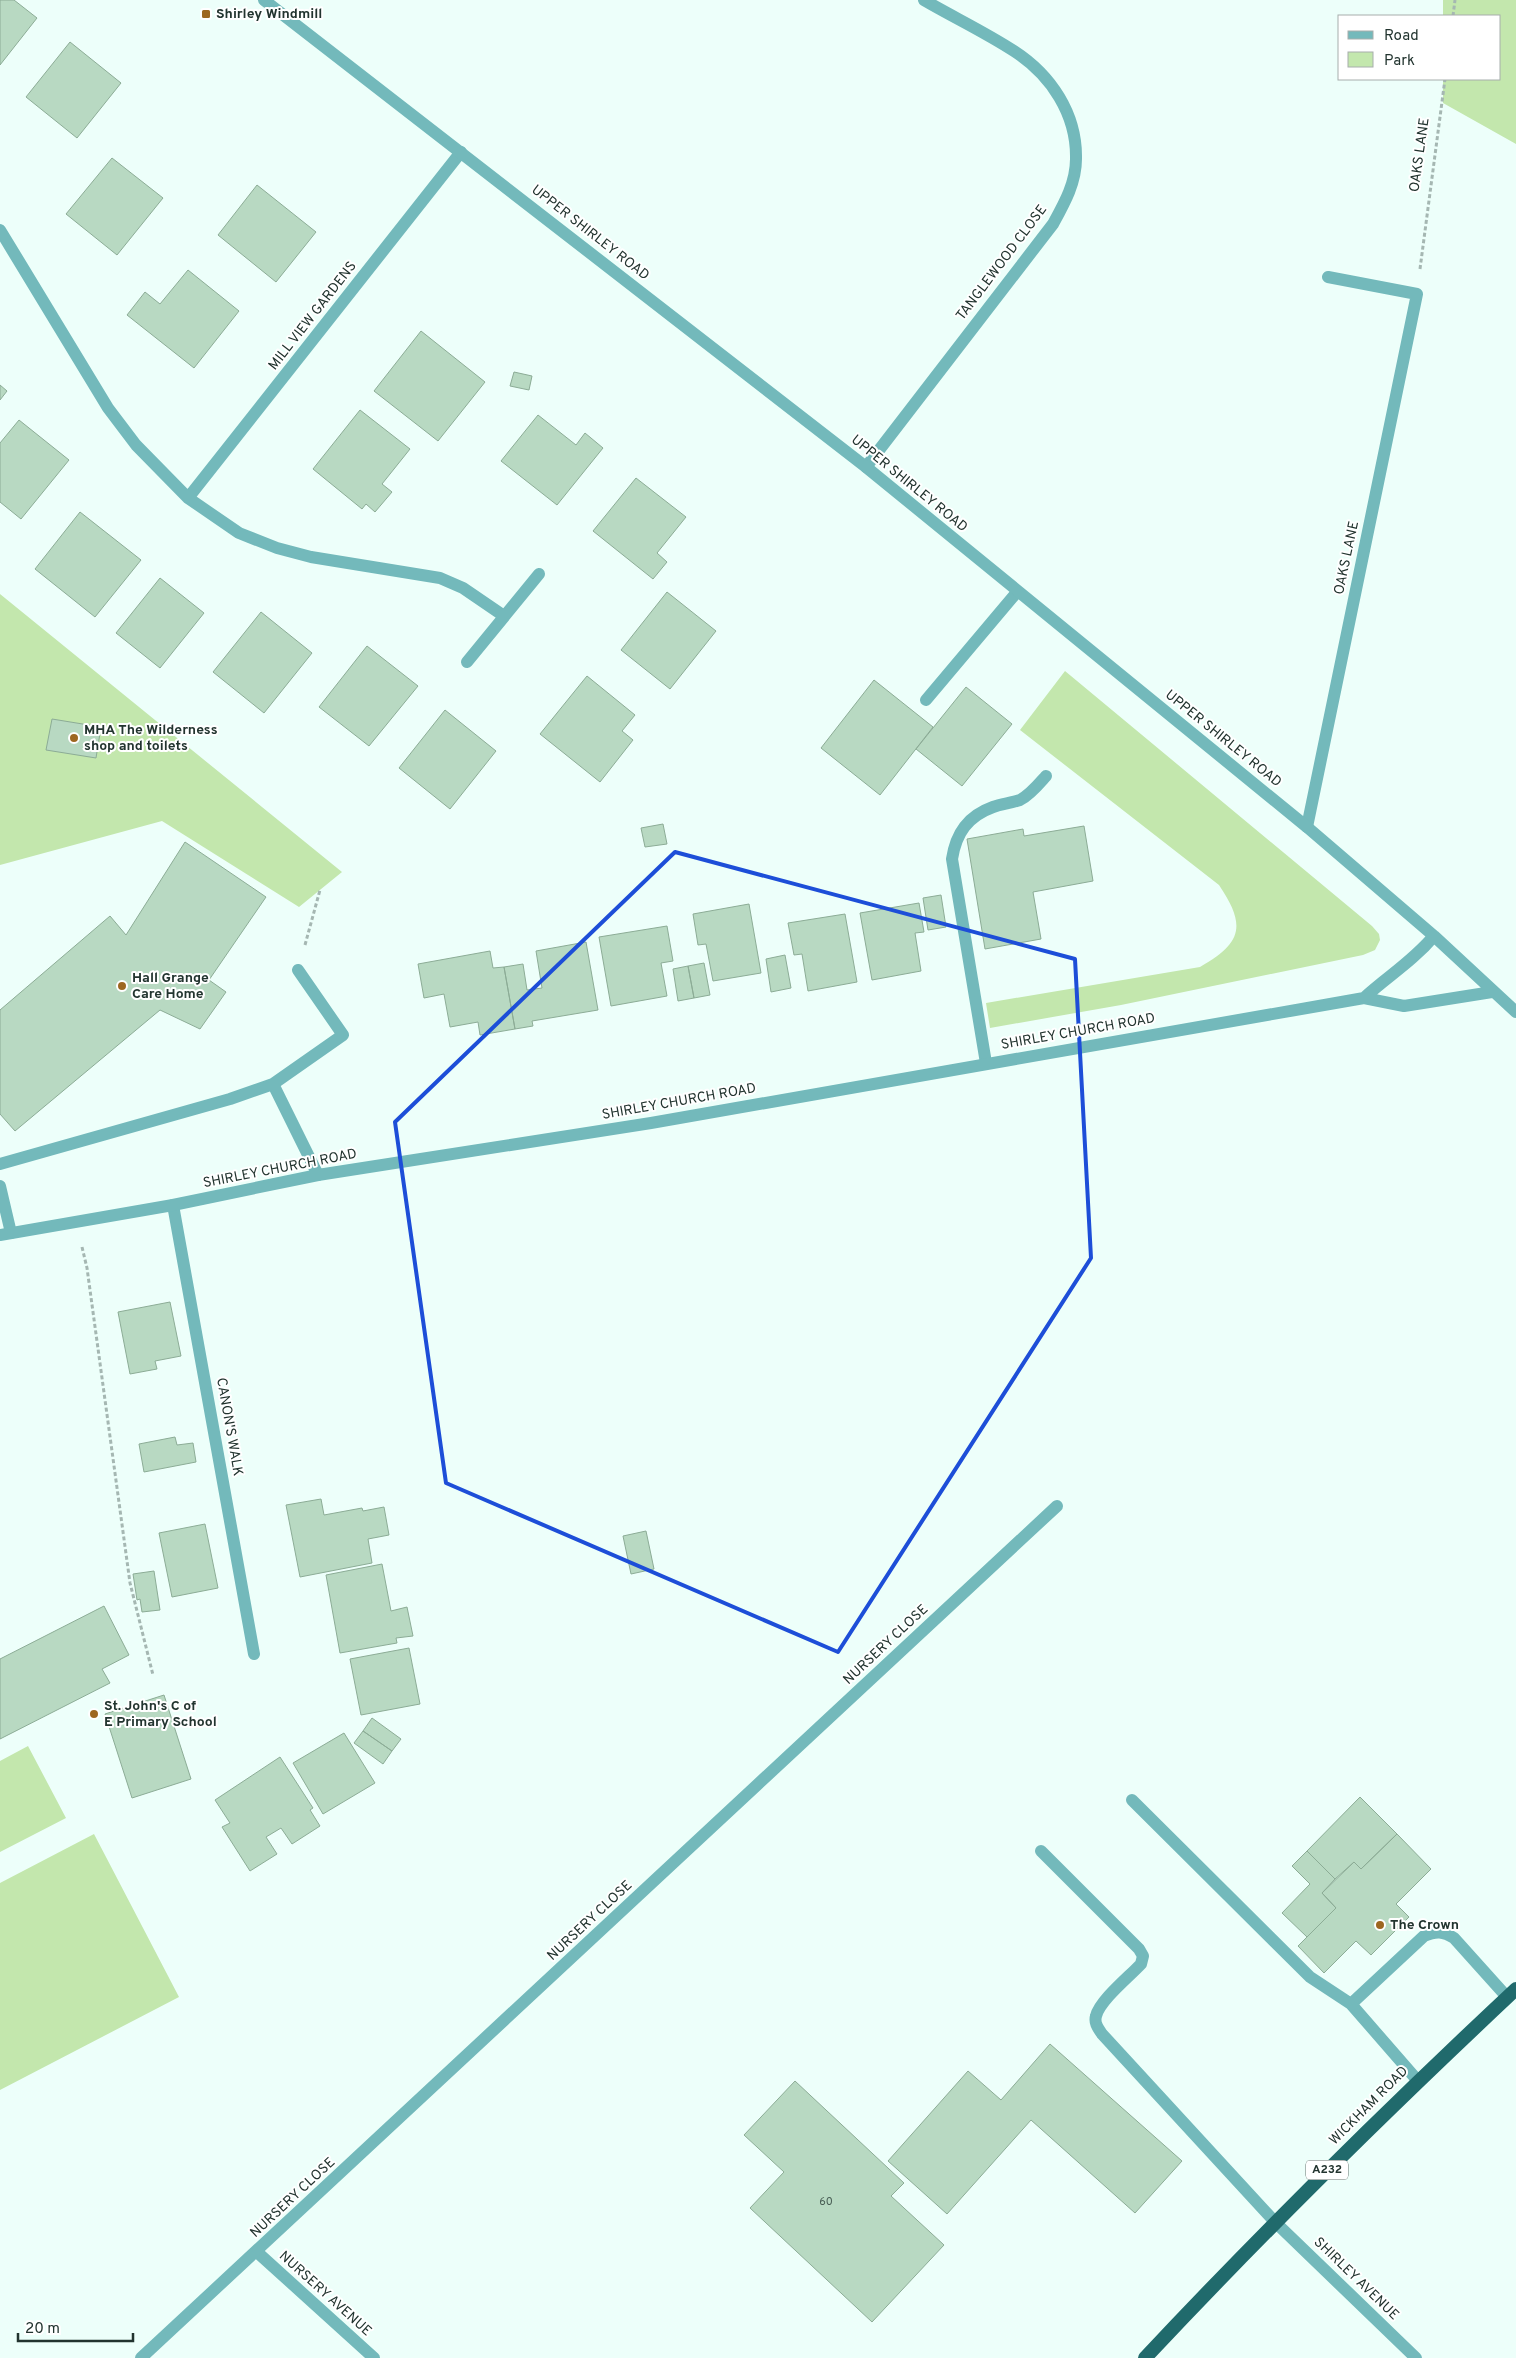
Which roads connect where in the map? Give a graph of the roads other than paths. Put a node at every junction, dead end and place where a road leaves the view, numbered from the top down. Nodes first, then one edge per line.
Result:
1 (264, 0) edge
2 (924, 0) edge
3 (461, 152) junction
4 (0, 230) edge
5 (1328, 277) dead end
6 (866, 468) junction
7 (188, 498) junction
8 (539, 574) dead end
9 (1017, 592) junction
10 (504, 616) junction
11 (467, 662) dead end
12 (926, 700) dead end
13 (1046, 776) dead end
14 (1307, 827) junction
15 (1434, 936) junction
16 (298, 970) road end
17 (1492, 992) junction
18 (1364, 998) junction
19 (1516, 1012) edge
20 (986, 1063) junction
21 (273, 1084) junction
22 (0, 1164) edge
23 (318, 1175) junction
24 (0, 1186) edge
25 (173, 1205) junction
26 (5, 1234) edge
27 (1057, 1506) dead end
28 (254, 1654) dead end
29 (1132, 1800) dead end
30 (1040, 1851) dead end
31 (1511, 1993) edge
32 (1351, 2004) junction
33 (1418, 2081) junction
34 (1275, 2222) junction
35 (257, 2252) junction
36 (141, 2358) edge
37 (374, 2358) edge
38 (1144, 2358) edge
39 (1416, 2358) edge

1 - 3 street, UPPER SHIRLEY ROAD
2 - 6 street, TANGLEWOOD CLOSE
3 - 6 street, UPPER SHIRLEY ROAD
3 - 7 street, MILL VIEW GARDENS
4 - 7 street
5 - 14 street, OAKS LANE
6 - 9 street, UPPER SHIRLEY ROAD
7 - 10 street
8 - 10 street
9 - 12 street
9 - 14 street, UPPER SHIRLEY ROAD
10 - 11 street
13 - 20 street
14 - 15 street, UPPER SHIRLEY ROAD
15 - 17 street, UPPER SHIRLEY ROAD
15 - 18 street
16 - 21 street
17 - 18 street, SHIRLEY CHURCH ROAD
17 - 19 street, UPPER SHIRLEY ROAD
18 - 20 street, SHIRLEY CHURCH ROAD
20 - 23 street, SHIRLEY CHURCH ROAD
21 - 22 street
21 - 23 street
23 - 25 street, SHIRLEY CHURCH ROAD
24 - 26 street
25 - 26 street, SHIRLEY CHURCH ROAD
25 - 28 street, CANON'S WALK
27 - 35 street, NURSERY CLOSE
29 - 32 street
30 - 34 street, SHIRLEY AVENUE
31 - 32 street
31 - 33 highway, WICKHAM ROAD / A232
32 - 33 street
33 - 34 highway, WICKHAM ROAD / A232
34 - 38 highway, WICKHAM ROAD / A232
34 - 39 street, SHIRLEY AVENUE
35 - 36 street, NURSERY CLOSE
35 - 37 street, NURSERY AVENUE

